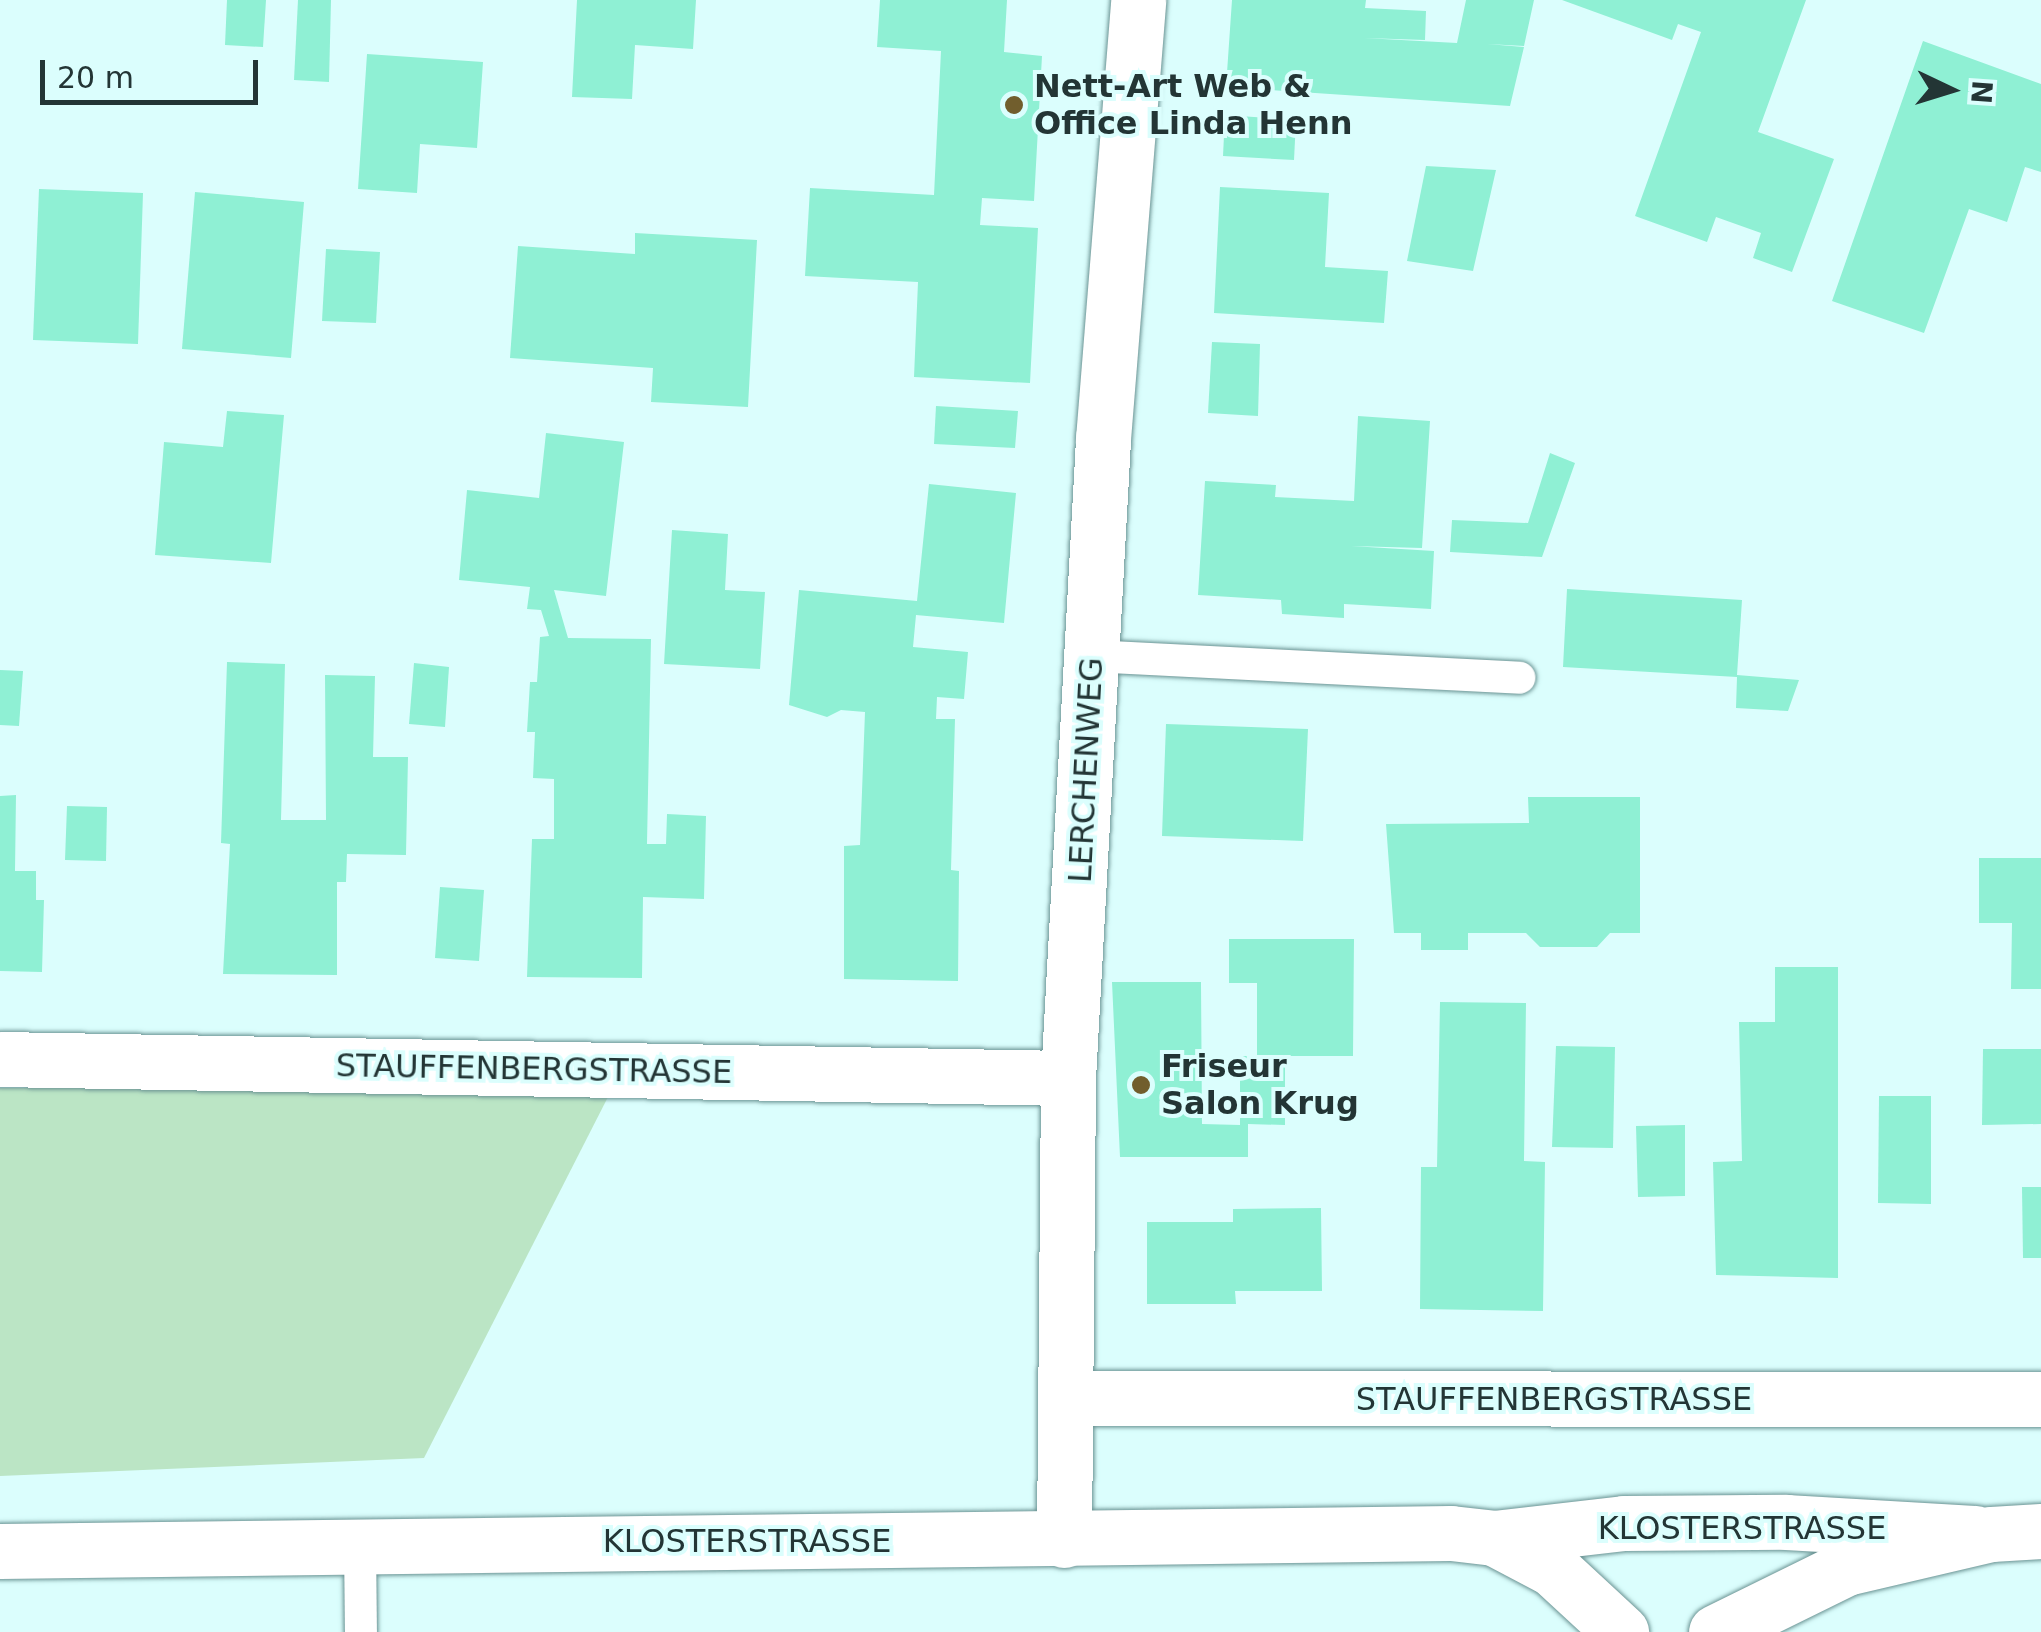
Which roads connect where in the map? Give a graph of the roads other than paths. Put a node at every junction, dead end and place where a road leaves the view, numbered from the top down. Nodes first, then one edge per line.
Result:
1 (1138, 0) edge
2 (1092, 656) junction
3 (1518, 678) dead end
4 (0, 1059) edge
5 (1068, 1078) junction
6 (1067, 1398) junction
7 (2041, 1400) edge
8 (2016, 1533) edge
9 (1494, 1538) junction
10 (1064, 1540) junction
11 (360, 1542) junction
12 (0, 1551) edge
13 (362, 1631) edge
14 (1621, 1632) edge
15 (1716, 1632) edge

1 - 2 street, LERCHENWEG
2 - 3 lane
2 - 5 street, LERCHENWEG
4 - 5 street, STAUFFENBERGSTRASSE
5 - 6 street, LERCHENWEG
6 - 7 street, STAUFFENBERGSTRASSE
6 - 10 street, LERCHENWEG
8 - 9 street, KLOSTERSTRASSE
8 - 15 street, KLOSTERSTRASSE
9 - 10 street, KLOSTERSTRASSE
9 - 14 street, KLOSTERSTRASSE
10 - 11 street, KLOSTERSTRASSE
11 - 12 street, KLOSTERSTRASSE
11 - 13 lane

